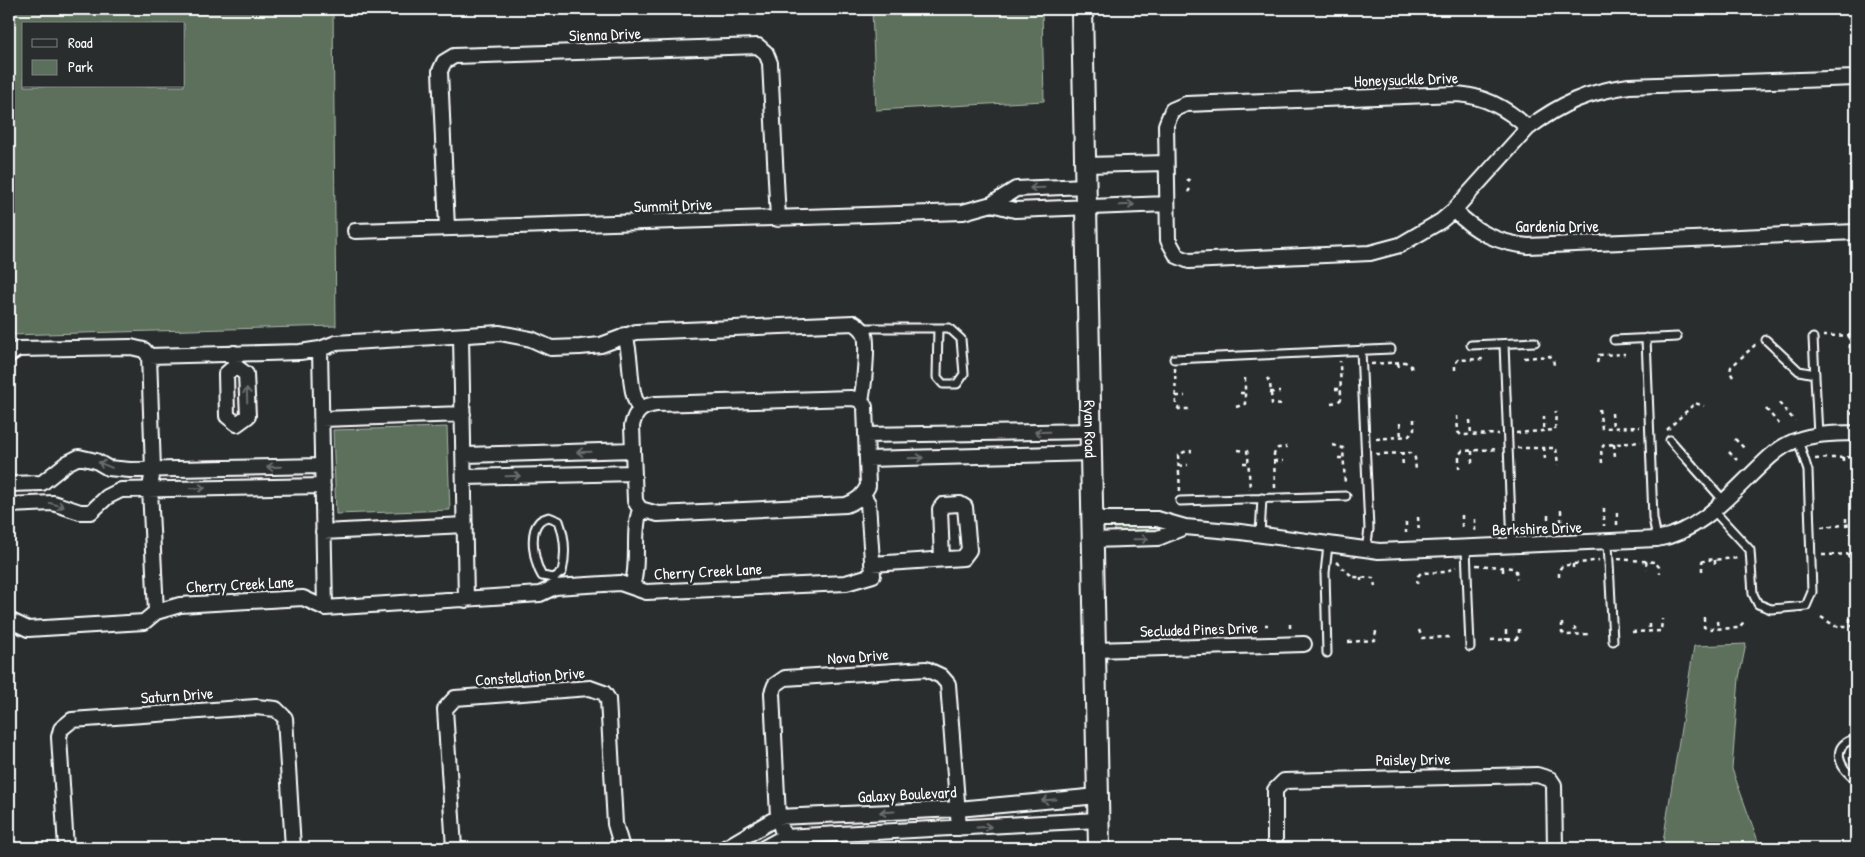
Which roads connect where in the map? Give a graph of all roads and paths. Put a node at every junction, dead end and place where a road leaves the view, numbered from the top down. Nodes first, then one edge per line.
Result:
1 (1082, 9) edge
2 (1856, 78) edge
3 (1528, 128) junction
4 (1166, 163) junction
5 (1085, 165) junction
6 (1086, 186) junction
7 (992, 204) junction
8 (1167, 204) junction
9 (1086, 207) junction
10 (1454, 210) junction
11 (778, 219) junction
12 (447, 228) junction
13 (355, 231) dead end
14 (1856, 232) edge
15 (861, 328) junction
16 (938, 328) junction
17 (625, 335) junction
18 (1856, 335) edge
19 (461, 336) junction
20 (1849, 336) junction
21 (1677, 337) dead end
22 (1816, 337) joint
23 (1646, 338) junction
24 (1614, 340) dead end
25 (1766, 340) dead end
26 (1535, 342) dead end
27 (1504, 344) junction
28 (1471, 345) dead end
29 (1759, 346) dead end
30 (320, 349) junction
31 (1391, 349) dead end
32 (1361, 350) junction
33 (1850, 350) dead end
34 (1625, 354) dead end
35 (9, 355) edge
36 (149, 356) junction
37 (1539, 357) junction
38 (1524, 358) dead end
39 (1484, 359) dead end
40 (1340, 360) dead end
41 (1467, 360) junction
42 (1174, 361) joint
43 (1539, 361) dead end
44 (1398, 363) junction
45 (1597, 363) dead end
46 (1369, 364) dead end
47 (1468, 365) dead end
48 (1554, 365) dead end
49 (1399, 368) dead end
50 (1455, 370) dead end
51 (1412, 372) dead end
52 (1815, 374) junction
53 (1733, 377) dead end
54 (1245, 378) dead end
55 (1267, 378) dead end
56 (1335, 389) dead end
57 (1341, 389) junction
58 (1270, 392) junction
59 (1280, 392) dead end
60 (1240, 393) dead end
61 (1246, 393) junction
62 (1176, 396) junction
63 (1185, 396) dead end
64 (861, 400) junction
65 (1331, 403) dead end
66 (1779, 403) dead end
67 (1852, 404) dead end
68 (1285, 405) dead end
69 (1704, 406) dead end
70 (1236, 407) dead end
71 (1190, 409) dead end
72 (1599, 409) dead end
73 (1766, 409) dead end
74 (640, 410) junction
75 (1556, 410) dead end
76 (1612, 413) dead end
77 (463, 414) junction
78 (1852, 415) dead end
79 (1457, 416) dead end
80 (1544, 416) dead end
81 (1414, 417) dead end
82 (322, 419) junction
83 (1470, 420) dead end
84 (1795, 421) dead end
85 (1400, 422) dead end
86 (1781, 426) dead end
87 (1642, 427) dead end
88 (1613, 429) junction
89 (1091, 431) junction
90 (1544, 432) junction
91 (1515, 433) dead end
92 (1856, 433) edge
93 (1500, 434) dead end
94 (1471, 435) junction
95 (1818, 435) junction
96 (866, 436) junction
97 (1401, 438) junction
98 (1735, 439) dead end
99 (1372, 440) dead end
100 (1670, 440) joint
101 (1798, 440) junction
102 (1643, 442) dead end
103 (1614, 444) junction
104 (1333, 445) dead end
105 (1287, 447) dead end
106 (1544, 447) junction
107 (1515, 448) dead end
108 (1500, 449) dead end
109 (633, 450) junction
110 (1238, 450) dead end
111 (1472, 450) junction
112 (1746, 450) dead end
113 (1192, 451) dead end
114 (1402, 452) junction
115 (1729, 452) dead end
116 (1091, 453) junction
117 (1372, 454) dead end
118 (464, 455) junction
119 (1338, 458) dead end
120 (1344, 458) junction
121 (1615, 458) dead end
122 (1843, 458) junction
123 (867, 459) junction
124 (1813, 459) dead end
125 (1545, 460) dead end
126 (1737, 460) dead end
127 (1274, 461) junction
128 (1283, 461) dead end
129 (1249, 462) junction
130 (1243, 463) dead end
131 (1602, 463) dead end
132 (1843, 463) dead end
133 (1856, 463) edge
134 (1472, 464) dead end
135 (1188, 465) dead end
136 (1558, 465) dead end
137 (322, 466) junction
138 (1179, 466) junction
139 (1403, 467) dead end
140 (234, 468) junction
141 (153, 469) junction
142 (1459, 470) dead end
143 (1416, 471) dead end
144 (634, 473) junction
145 (464, 477) junction
146 (9, 484) edge
147 (323, 486) junction
148 (235, 487) junction
149 (150, 489) junction
150 (1275, 491) dead end
151 (1250, 492) dead end
152 (1346, 493) joint
153 (863, 495) junction
154 (1180, 498) joint
155 (1262, 498) junction
156 (1724, 501) junction
157 (9, 505) edge
158 (640, 508) junction
159 (1604, 508) dead end
160 (1561, 510) dead end
161 (1713, 510) junction
162 (1617, 513) dead end
163 (1462, 515) dead end
164 (1548, 516) dead end
165 (1418, 517) dead end
166 (1846, 518) dead end
167 (1092, 519) junction
168 (1475, 519) dead end
169 (1406, 522) dead end
170 (1856, 524) edge
171 (464, 525) junction
172 (1618, 525) dead end
173 (1604, 526) dead end
174 (1846, 526) junction
175 (1817, 527) dead end
176 (1185, 528) junction
177 (1548, 528) dead end
178 (1561, 528) dead end
179 (1462, 531) dead end
180 (1475, 531) dead end
181 (324, 532) junction
182 (1406, 533) dead end
183 (1419, 533) dead end
184 (1260, 535) junction
185 (1092, 540) junction
186 (1657, 540) junction
187 (1608, 542) junction
188 (1328, 545) junction
189 (1512, 546) junction
190 (1466, 548) junction
191 (1366, 550) junction
192 (1848, 554) junction
193 (1856, 554) edge
194 (1818, 555) dead end
195 (1744, 558) dead end
196 (942, 559) dead end
197 (1601, 559) dead end
198 (1617, 559) dead end
199 (1335, 560) dead end
200 (1715, 560) junction
201 (1646, 561) junction
202 (1849, 562) dead end
203 (872, 564) junction
204 (1572, 564) junction
205 (1474, 565) dead end
206 (1458, 566) dead end
207 (1715, 566) dead end
208 (1503, 568) junction
209 (1647, 569) dead end
210 (1702, 571) dead end
211 (1430, 572) junction
212 (1573, 572) dead end
213 (1660, 573) dead end
214 (1503, 575) dead end
215 (1361, 577) junction
216 (1559, 577) dead end
217 (1431, 579) dead end
218 (1517, 579) dead end
219 (555, 582) junction
220 (1361, 582) dead end
221 (1417, 584) dead end
222 (1375, 586) dead end
223 (632, 587) junction
224 (466, 600) junction
225 (325, 608) junction
226 (156, 612) junction
227 (1704, 617) dead end
228 (1821, 617) dead end
229 (1850, 618) dead end
230 (1662, 619) dead end
231 (9, 620) edge
232 (1746, 620) dead end
233 (1717, 621) dead end
234 (1562, 623) dead end
235 (1290, 624) dead end
236 (1649, 624) dead end
237 (1267, 625) dead end
238 (1519, 625) dead end
239 (1242, 626) dead end
240 (1850, 626) junction
241 (1856, 626) edge
242 (1218, 627) dead end
243 (1575, 627) dead end
244 (1194, 628) dead end
245 (1171, 629) dead end
246 (1718, 629) junction
247 (1267, 630) dead end
248 (1290, 630) dead end
249 (1420, 630) dead end
250 (1506, 630) dead end
251 (1376, 631) dead end
252 (1218, 632) dead end
253 (1242, 632) dead end
254 (1632, 632) dead end
255 (1649, 632) junction
256 (1171, 634) dead end
257 (1194, 634) dead end
258 (1432, 634) dead end
259 (1591, 634) dead end
260 (1575, 635) junction
261 (1363, 636) dead end
262 (1449, 637) dead end
263 (1433, 638) junction
264 (1491, 640) dead end
265 (1506, 640) junction
266 (1364, 641) junction
267 (1612, 641) dead end
268 (1348, 642) dead end
269 (1304, 644) dead end
270 (1470, 647) dead end
271 (1094, 650) junction
272 (1327, 653) dead end
273 (1856, 739) edge
274 (1856, 779) edge
275 (1098, 796) junction
276 (958, 809) junction
277 (778, 817) junction
278 (1098, 820) junction
279 (959, 828) junction
280 (784, 836) junction
281 (66, 848) edge
282 (293, 848) edge
283 (454, 848) edge
284 (622, 848) edge
285 (725, 848) edge
286 (764, 848) edge
287 (1099, 848) edge
288 (1275, 848) edge
289 (1556, 848) edge

1 - 5 main road, Ryan Road
2 - 3 street
3 - 4 street, Honeysuckle Drive
3 - 10 street
4 - 5 street
4 - 8 street, Honeysuckle Drive
5 - 6 main road, Ryan Road
6 -> 7 street, Summit Drive
6 - 9 main road, Ryan Road
7 - 9 street, Summit Drive
7 - 11 street, Summit Drive
9 -> 8 street
8 - 10 street
9 - 89 main road, Ryan Road
10 - 14 street, Gardenia Drive
11 - 12 street, Summit Drive
11 - 12 street, Sienna Drive
12 - 13 street, Summit Drive
15 - 16 lane
15 - 17 street
15 - 64 street
16 - 16 lane
17 - 19 street
17 - 74 street
18 - 20 path
19 - 30 street
19 - 77 street
20 - 22 path
20 - 33 path
21 - 23 lane
22 - 52 lane
23 - 24 lane
23 - 186 lane
25 - 52 lane
26 - 27 lane
27 - 28 lane
27 - 189 lane
29 - 53 path
30 - 36 street
30 - 82 street
31 - 32 lane
32 - 42 lane
32 - 191 lane
34 - 45 path
35 - 36 street
36 - 141 street
37 - 38 path
37 - 43 path
37 - 48 path
39 - 41 path
40 - 57 path
41 - 47 path
41 - 50 path
42 - 62 path
44 - 46 path
44 - 49 path
44 - 51 path
52 - 95 lane
54 - 61 path
55 - 58 path
56 - 57 path
57 - 65 path
58 - 59 path
58 - 68 path
60 - 61 path
61 - 70 path
62 - 63 path
62 - 71 path
64 - 74 street
64 - 96 street
66 - 84 path
67 - 78 path
69 - 100 path
72 - 88 path
73 - 86 path
74 - 109 street
75 - 90 path
76 - 88 path
77 - 82 street
77 - 118 street
79 - 94 path
80 - 90 path
81 - 97 path
82 - 137 street
83 - 94 path
85 - 97 path
87 - 88 path
89 -> 96 street
89 - 116 main road, Ryan Road
90 - 91 path
92 - 95 street, Berkshire Drive
93 - 94 path
95 - 101 street, Berkshire Drive
96 - 123 street
97 - 99 path
98 - 112 path
100 - 156 lane
101 - 156 street, Berkshire Drive
101 - 161 lane
102 - 103 path
103 - 121 path
103 - 131 path
104 - 120 path
105 - 127 path
106 - 107 path
106 - 125 path
106 - 136 path
108 - 111 path
109 -> 118 street
109 - 144 street
110 - 129 path
111 - 134 path
111 - 142 path
113 - 138 path
114 - 117 path
114 - 139 path
114 - 143 path
115 - 126 path
123 -> 116 street
116 - 167 main road, Ryan Road
118 - 145 street
119 - 120 path
120 - 152 path
122 - 124 path
122 - 132 path
122 - 133 path
123 - 153 street
127 - 128 path
127 - 150 path
129 - 130 path
129 - 151 path
135 - 138 path
137 -> 140 street
137 - 147 street
138 - 154 path
140 - 141 street
140 - 148 street
141 -> 146 street
141 - 149 street
145 -> 144 street
144 - 158 street
145 - 171 street
147 - 148 street
147 - 181 street
149 -> 148 street
157 -> 149 street
149 - 226 street
152 - 155 lane
153 - 158 street
153 - 203 street
154 - 155 lane
155 - 184 lane
156 - 161 street, Berkshire Drive
158 - 223 street
159 - 173 path
160 - 178 path
161 - 186 street, Berkshire Drive
162 - 172 path
163 - 179 path
164 - 177 path
165 - 183 path
166 - 174 path
167 - 176 street, Berkshire Drive
167 - 185 main road, Ryan Road
168 - 180 path
169 - 182 path
170 - 174 path
171 - 181 street
171 - 224 street
174 - 175 path
176 - 184 street, Berkshire Drive
185 -> 176 street, Berkshire Drive
181 - 225 street
184 - 188 street, Berkshire Drive
185 - 271 main road, Ryan Road
186 - 187 street, Berkshire Drive
187 - 189 street, Berkshire Drive
187 - 267 lane
188 - 191 street, Berkshire Drive
188 - 272 lane
189 - 190 street, Berkshire Drive
190 - 191 street, Berkshire Drive
190 - 270 lane
192 - 193 path
192 - 194 path
192 - 202 path
195 - 200 path
196 - 203 street
197 - 204 path
198 - 201 path
199 - 215 path
200 - 207 path
200 - 210 path
201 - 209 path
201 - 213 path
203 - 223 street, Cherry Creek Lane
204 - 212 path
204 - 216 path
205 - 208 path
206 - 211 path
208 - 214 path
208 - 218 path
211 - 217 path
211 - 221 path
215 - 220 path
215 - 222 path
219 - 219 lane
219 - 223 street, Cherry Creek Lane
219 - 224 street, Cherry Creek Lane
224 - 225 street, Cherry Creek Lane
225 - 226 street, Cherry Creek Lane
226 - 231 street, Cherry Creek Lane
227 - 246 path
228 - 240 path
229 - 240 path
230 - 255 path
232 - 246 path
233 - 246 path
234 - 260 path
235 - 248 path
236 - 255 path
237 - 247 path
238 - 265 path
239 - 253 path
240 - 241 path
242 - 252 path
243 - 260 path
244 - 257 path
245 - 256 path
249 - 263 path
250 - 265 path
251 - 266 path
254 - 255 path
258 - 263 path
259 - 260 path
261 - 266 path
262 - 263 path
264 - 265 path
266 - 268 path
269 - 271 street, Secluded Pines Drive
271 - 275 main road, Ryan Road
273 - 274 lane
275 -> 276 street, Galaxy Boulevard
275 - 278 main road, Ryan Road
276 -> 277 street, Galaxy Boulevard
276 - 277 street, Nova Drive
276 - 279 street, Nova Drive
277 - 280 street, Nova Drive
277 - 285 street, Galaxy Boulevard
279 -> 278 street
278 - 287 main road, Ryan Road
279 - 280 street
280 - 286 street
281 - 282 street, Saturn Drive
283 - 284 street, Constellation Drive
288 - 289 street, Paisley Drive

